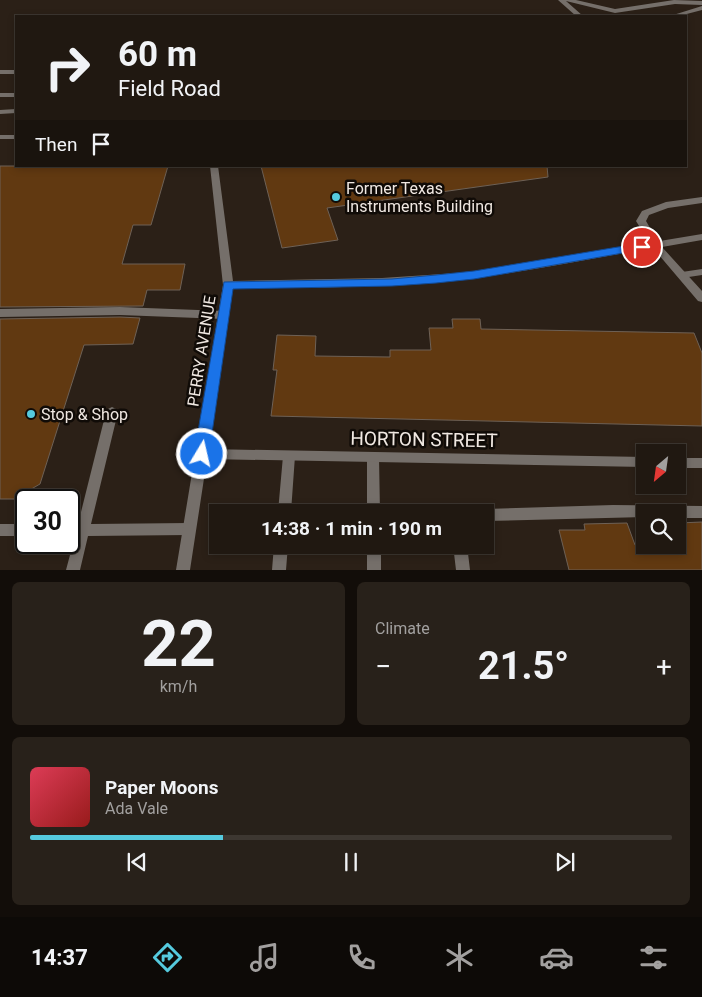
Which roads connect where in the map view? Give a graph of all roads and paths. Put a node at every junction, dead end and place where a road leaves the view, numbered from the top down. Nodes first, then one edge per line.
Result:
1 (561, 0) edge
2 (568, 0) edge
3 (676, 1) edge
4 (591, 2) edge
5 (702, 4) edge
6 (702, 8) edge
7 (579, 15) edge
8 (676, 15) edge
9 (15, 72) edge
10 (1, 73) edge
11 (15, 94) edge
12 (0, 95) edge
13 (0, 112) edge
14 (15, 112) edge
15 (0, 137) edge
16 (15, 137) edge
17 (214, 167) edge
18 (702, 200) edge
19 (702, 237) edge
20 (655, 244) junction
21 (702, 272) edge
22 (682, 275) junction
23 (228, 285) junction
24 (702, 298) edge
25 (0, 313) edge
26 (224, 315) junction
27 (112, 412) dead end
28 (202, 454) junction
29 (289, 456) junction
30 (373, 457) junction
31 (636, 462) edge
32 (686, 463) edge
33 (702, 463) edge
34 (285, 504) edge
35 (374, 504) edge
36 (702, 512) edge
37 (494, 515) edge
38 (190, 529) junction
39 (0, 530) edge
40 (15, 530) edge
41 (83, 530) junction
42 (280, 554) edge
43 (374, 554) edge
44 (461, 554) edge
45 (73, 570) edge
46 (183, 570) edge
47 (279, 570) edge
48 (374, 570) edge
49 (463, 570) edge

1 - 7 street
2 - 4 street
3 - 4 street
3 - 5 street
6 - 8 street
9 - 10 street
11 - 12 street
13 - 14 street
15 - 16 street
17 - 23 street, PERRY AVENUE
18 - 20 street
19 - 20 street
20 - 22 street
20 - 23 street
21 - 22 street
22 - 24 street
23 - 26 street, PERRY AVENUE
25 - 26 street
26 - 28 street, PERRY AVENUE
27 - 41 street
28 - 29 street, HORTON STREET
28 - 38 street, PERRY AVENUE
29 - 30 street, HORTON STREET
29 - 34 street
30 - 31 street, HORTON STREET
30 - 35 street
32 - 33 street
36 - 37 street
38 - 41 street
38 - 46 street, PERRY AVENUE
39 - 40 street
41 - 45 street
42 - 47 street
43 - 48 street
44 - 49 street

